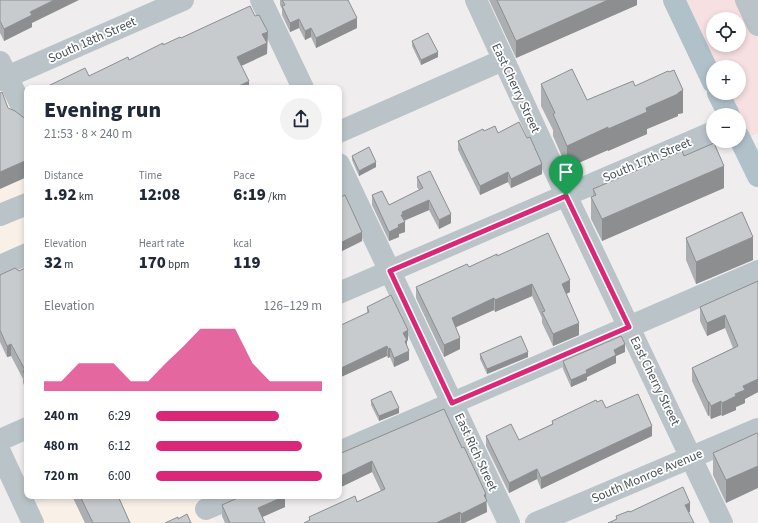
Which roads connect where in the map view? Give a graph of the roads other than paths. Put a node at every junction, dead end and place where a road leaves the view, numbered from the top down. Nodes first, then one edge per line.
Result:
1 (183, 0) edge
2 (261, 0) edge
3 (476, 0) edge
4 (674, 0) edge
5 (746, 0) edge
6 (758, 25) edge
7 (503, 60) junction
8 (706, 67) edge
9 (2, 73) edge
10 (302, 85) edge
11 (24, 112) edge
12 (342, 131) edge
13 (706, 135) edge
14 (748, 145) edge
15 (342, 170) edge
16 (758, 176) edge
17 (566, 196) junction
18 (24, 205) edge
19 (0, 215) edge
20 (24, 255) edge
21 (0, 266) edge
22 (390, 271) junction
23 (758, 271) edge
24 (342, 292) edge
25 (629, 327) junction
26 (452, 403) junction
27 (758, 428) edge
28 (24, 429) edge
29 (0, 440) edge
30 (342, 451) edge
31 (0, 452) edge
32 (691, 457) junction
33 (229, 499) edge
34 (206, 509) edge
35 (30, 522) edge
36 (509, 523) edge
37 (536, 523) edge
38 (722, 523) edge

1 - 9 street, South 18th Street
2 - 10 street
3 - 7 street, East Cherry Street
4 - 8 main road
5 - 6 street
7 - 12 street
7 - 17 street, East Cherry Street
9 - 11 street
13 - 17 street, South 17th Street
14 - 16 main road
15 - 22 street, East Rich Street
17 - 22 street, South 17th Street
17 - 25 street, East Cherry Street
18 - 19 street
20 - 21 street
22 - 24 street, South 17th Street
22 - 26 street, East Rich Street
23 - 25 street
25 - 26 street
25 - 32 street, East Cherry Street
26 - 30 street
26 - 36 street, East Rich Street
27 - 32 street, South Monroe Avenue
28 - 29 street
31 - 35 street
32 - 37 street, South Monroe Avenue
32 - 38 street, East Cherry Street
33 - 34 street

